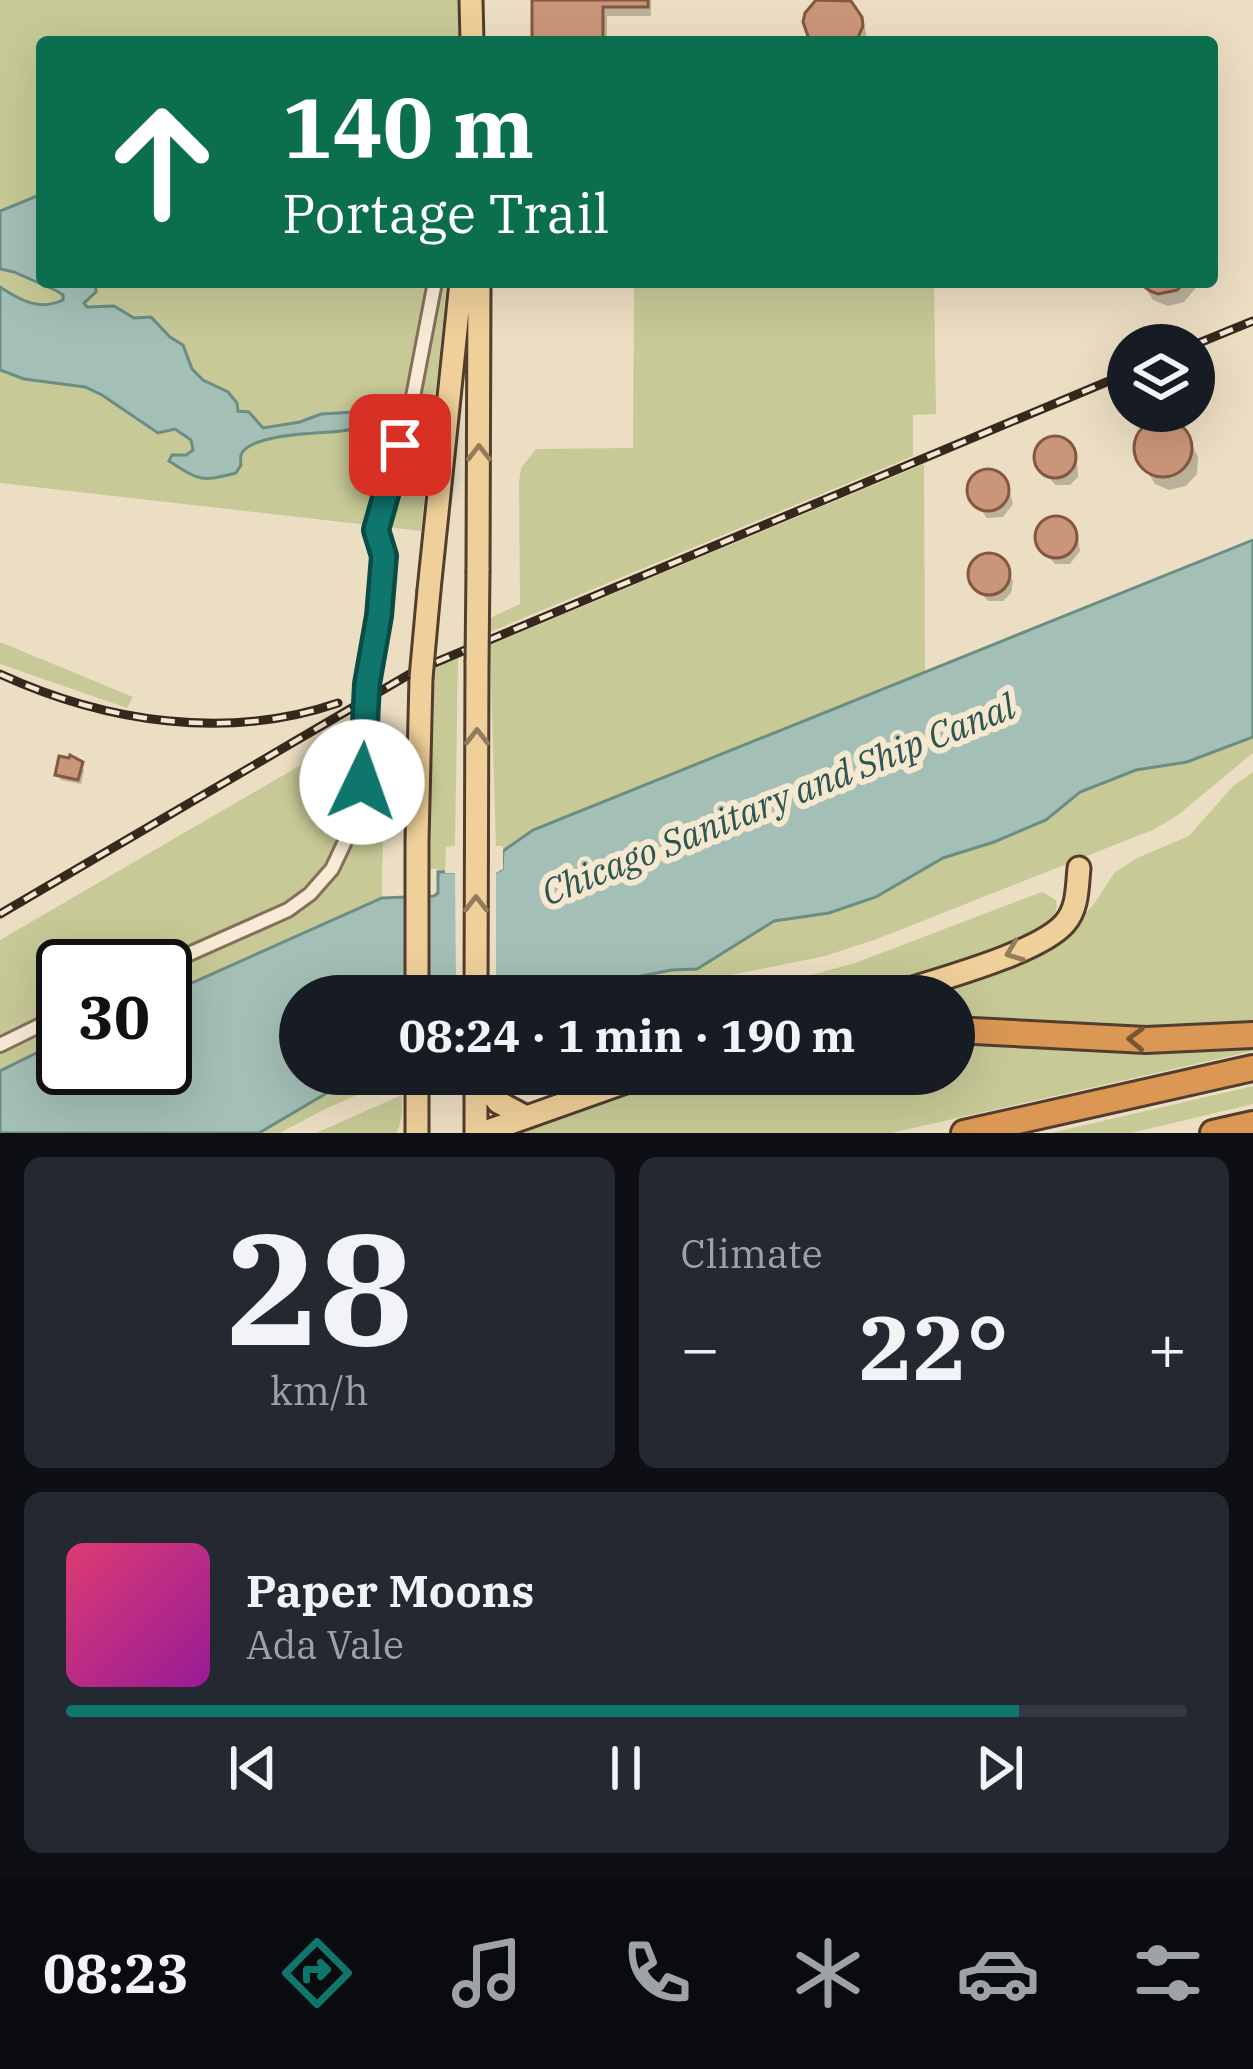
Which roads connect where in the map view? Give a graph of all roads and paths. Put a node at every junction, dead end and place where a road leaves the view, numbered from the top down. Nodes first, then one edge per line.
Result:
1 (471, 0) edge
2 (472, 36) edge
3 (434, 288) edge
4 (460, 288) edge
5 (479, 288) edge
6 (1079, 868) dead end
7 (192, 953) edge
8 (417, 975) edge
9 (476, 975) edge
10 (950, 975) edge
11 (36, 1028) edge
12 (975, 1031) edge
13 (1253, 1035) edge
14 (0, 1046) edge
15 (1253, 1067) edge
16 (417, 1095) edge
17 (477, 1095) edge
18 (492, 1095) edge
19 (588, 1095) edge
20 (526, 1117) junction
21 (1253, 1124) edge
22 (417, 1133) edge
23 (479, 1133) edge
24 (964, 1133) edge
25 (1213, 1133) edge

1 - 2 main road
3 - 7 street
4 - 8 main road, bridge
9 -> 5 main road, bridge
6 -> 10 main road
11 - 14 street
13 -> 12 highway
15 - 24 highway
16 - 22 main road
17 - 23 main road
18 - 20 main road
19 - 20 main road
20 - 23 main road
21 - 25 highway

